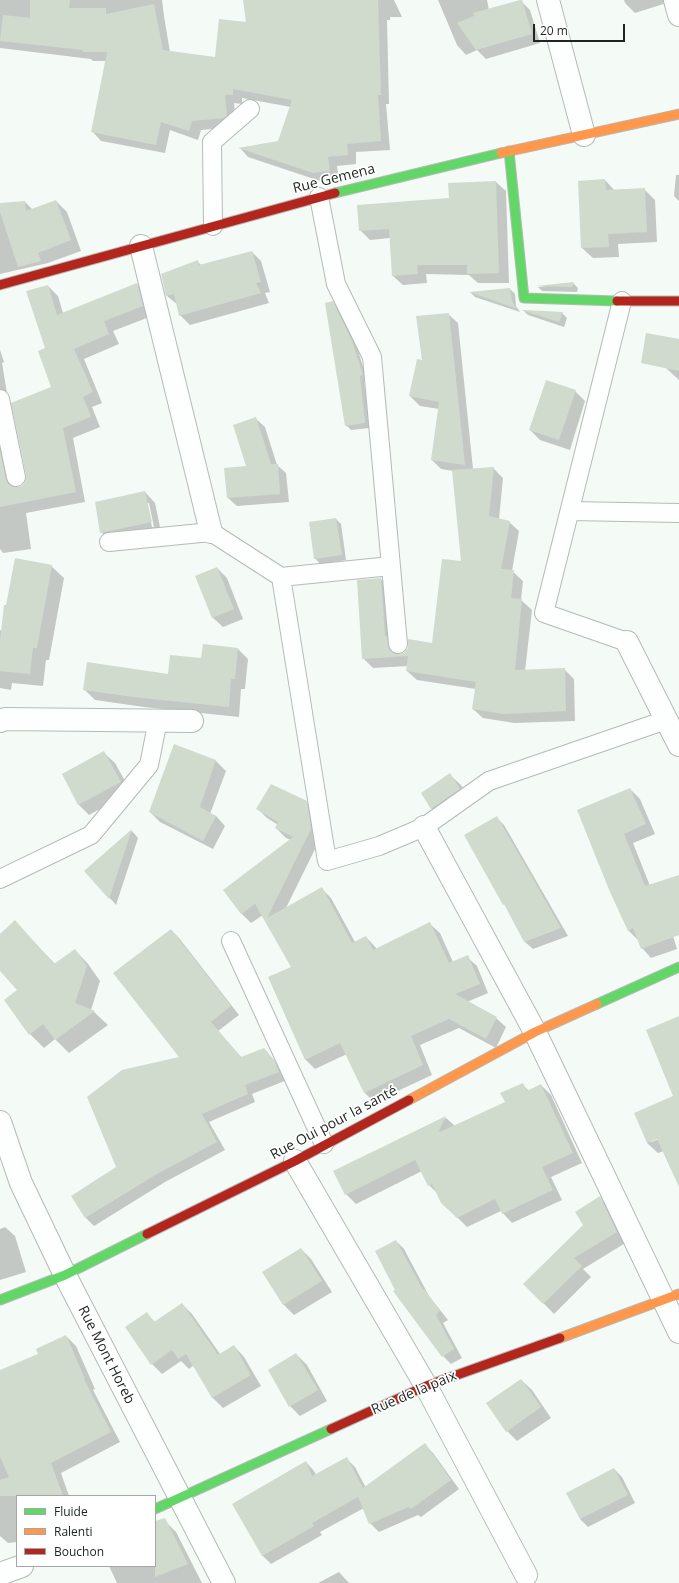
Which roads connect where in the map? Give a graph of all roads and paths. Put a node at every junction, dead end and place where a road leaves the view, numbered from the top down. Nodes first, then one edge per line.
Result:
1 (548, 0) edge
2 (675, 0) edge
3 (679, 15) edge
4 (250, 109) dead end
5 (679, 114) edge
6 (584, 135) junction
7 (509, 152) junction
8 (319, 197) junction
9 (213, 226) junction
10 (141, 246) junction
11 (0, 285) edge
12 (622, 301) junction
13 (679, 301) edge
14 (0, 399) edge
15 (16, 477) dead end
16 (570, 511) junction
17 (679, 513) edge
18 (211, 532) junction
19 (109, 542) dead end
20 (391, 566) junction
21 (282, 577) junction
22 (627, 642) joint
23 (398, 644) dead end
24 (158, 720) junction
25 (666, 720) junction
26 (192, 721) dead end
27 (0, 722) edge
28 (679, 745) edge
29 (424, 827) junction
30 (0, 879) edge
31 (231, 941) dead end
32 (679, 967) edge
33 (535, 1032) junction
34 (0, 1122) edge
35 (324, 1144) junction
36 (295, 1161) junction
37 (64, 1275) junction
38 (672, 1297) edge
39 (0, 1300) edge
40 (679, 1332) edge
41 (426, 1386) junction
42 (180, 1498) junction
43 (156, 1509) edge
44 (526, 1575) dead end
45 (224, 1583) edge

1 - 6 street
2 - 3 street
4 - 9 lane
5 - 6 street, Rue Gemena
6 - 7 street, Rue Gemena
7 - 8 street, Rue Gemena
7 - 12 street
8 - 9 street, Rue Gemena
8 - 20 lane
9 - 10 street, Rue Gemena
10 - 11 street, Rue Gemena
10 - 18 street
12 - 13 street
12 - 16 lane
14 - 15 lane
16 - 17 lane
16 - 22 lane
18 - 19 lane
18 - 21 lane
20 - 21 lane
20 - 23 lane
21 - 29 lane
22 - 25 street
24 - 26 street
24 - 27 street
24 - 30 lane
25 - 28 street
25 - 29 lane
29 - 33 street
31 - 35 lane
32 - 33 street, Rue Oui pour la santé
33 - 35 street, Rue Oui pour la santé
33 - 38 street
34 - 37 street, Rue Mont Horeb
35 - 36 street, Rue Oui pour la santé
36 - 37 street, Rue Oui pour la santé
36 - 41 street
37 - 39 street, Rue Oui pour la santé
37 - 42 street, Rue Mont Horeb
38 - 40 street
38 - 41 street, Rue de la paix
41 - 42 street, Rue de la paix
41 - 44 street
42 - 43 street, Rue de la paix
42 - 45 street, Rue Mont Horeb

